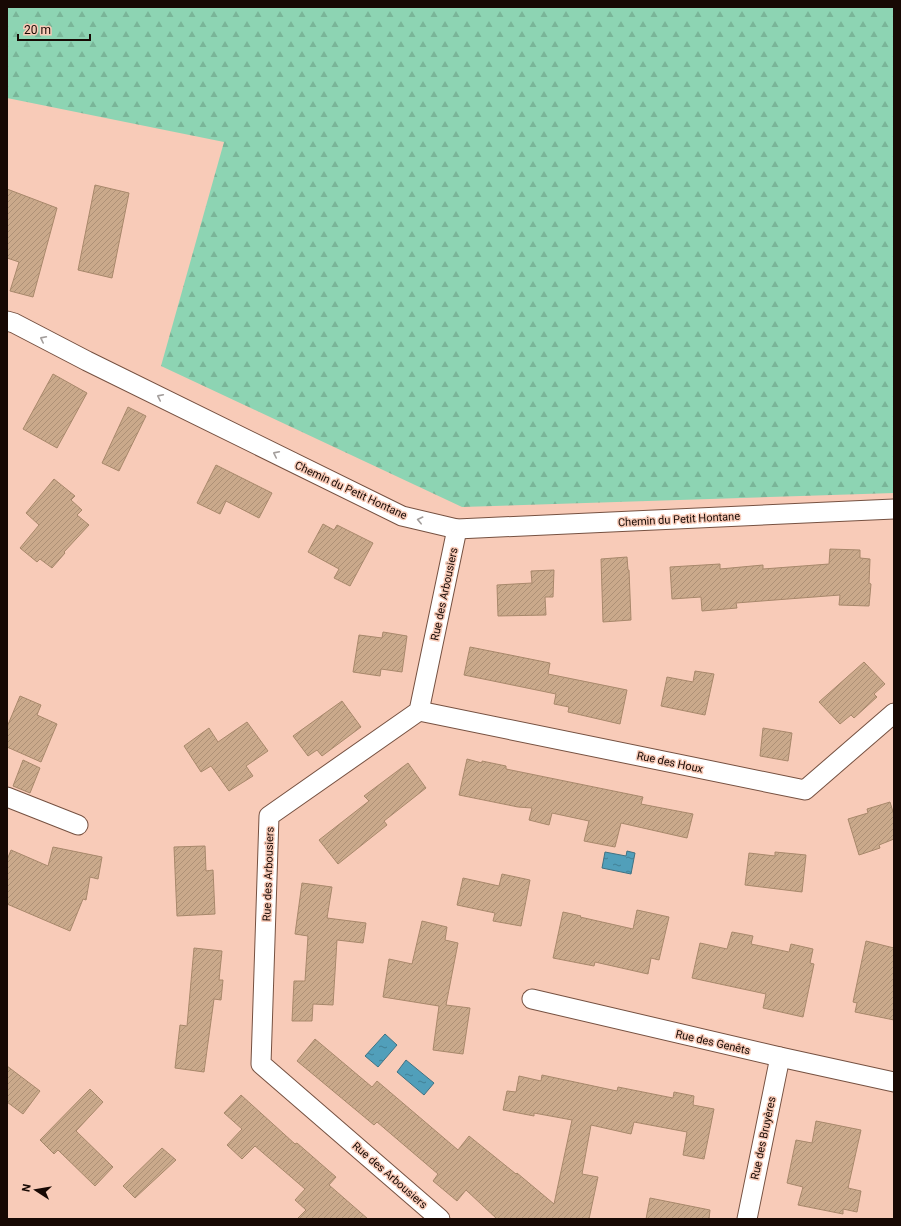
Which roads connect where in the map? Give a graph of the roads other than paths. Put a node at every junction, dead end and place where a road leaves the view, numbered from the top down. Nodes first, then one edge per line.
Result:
1 (7, 321) edge
2 (894, 509) edge
3 (458, 529) junction
4 (419, 711) junction
5 (894, 713) edge
6 (7, 797) edge
7 (78, 825) dead end
8 (532, 999) dead end
9 (780, 1057) junction
10 (894, 1082) edge
11 (440, 1219) edge
12 (747, 1219) edge

3 -> 1 street, Chemin du Petit Hontane
2 - 3 street, Chemin du Petit Hontane
3 - 4 street, Rue des Arbousiers
4 - 5 street, Rue des Houx
4 - 11 street, Rue des Arbousiers
6 - 7 street
8 - 9 street, Rue des Genêts
9 - 10 street, Rue des Genêts
9 - 12 street, Rue des Bruyères

